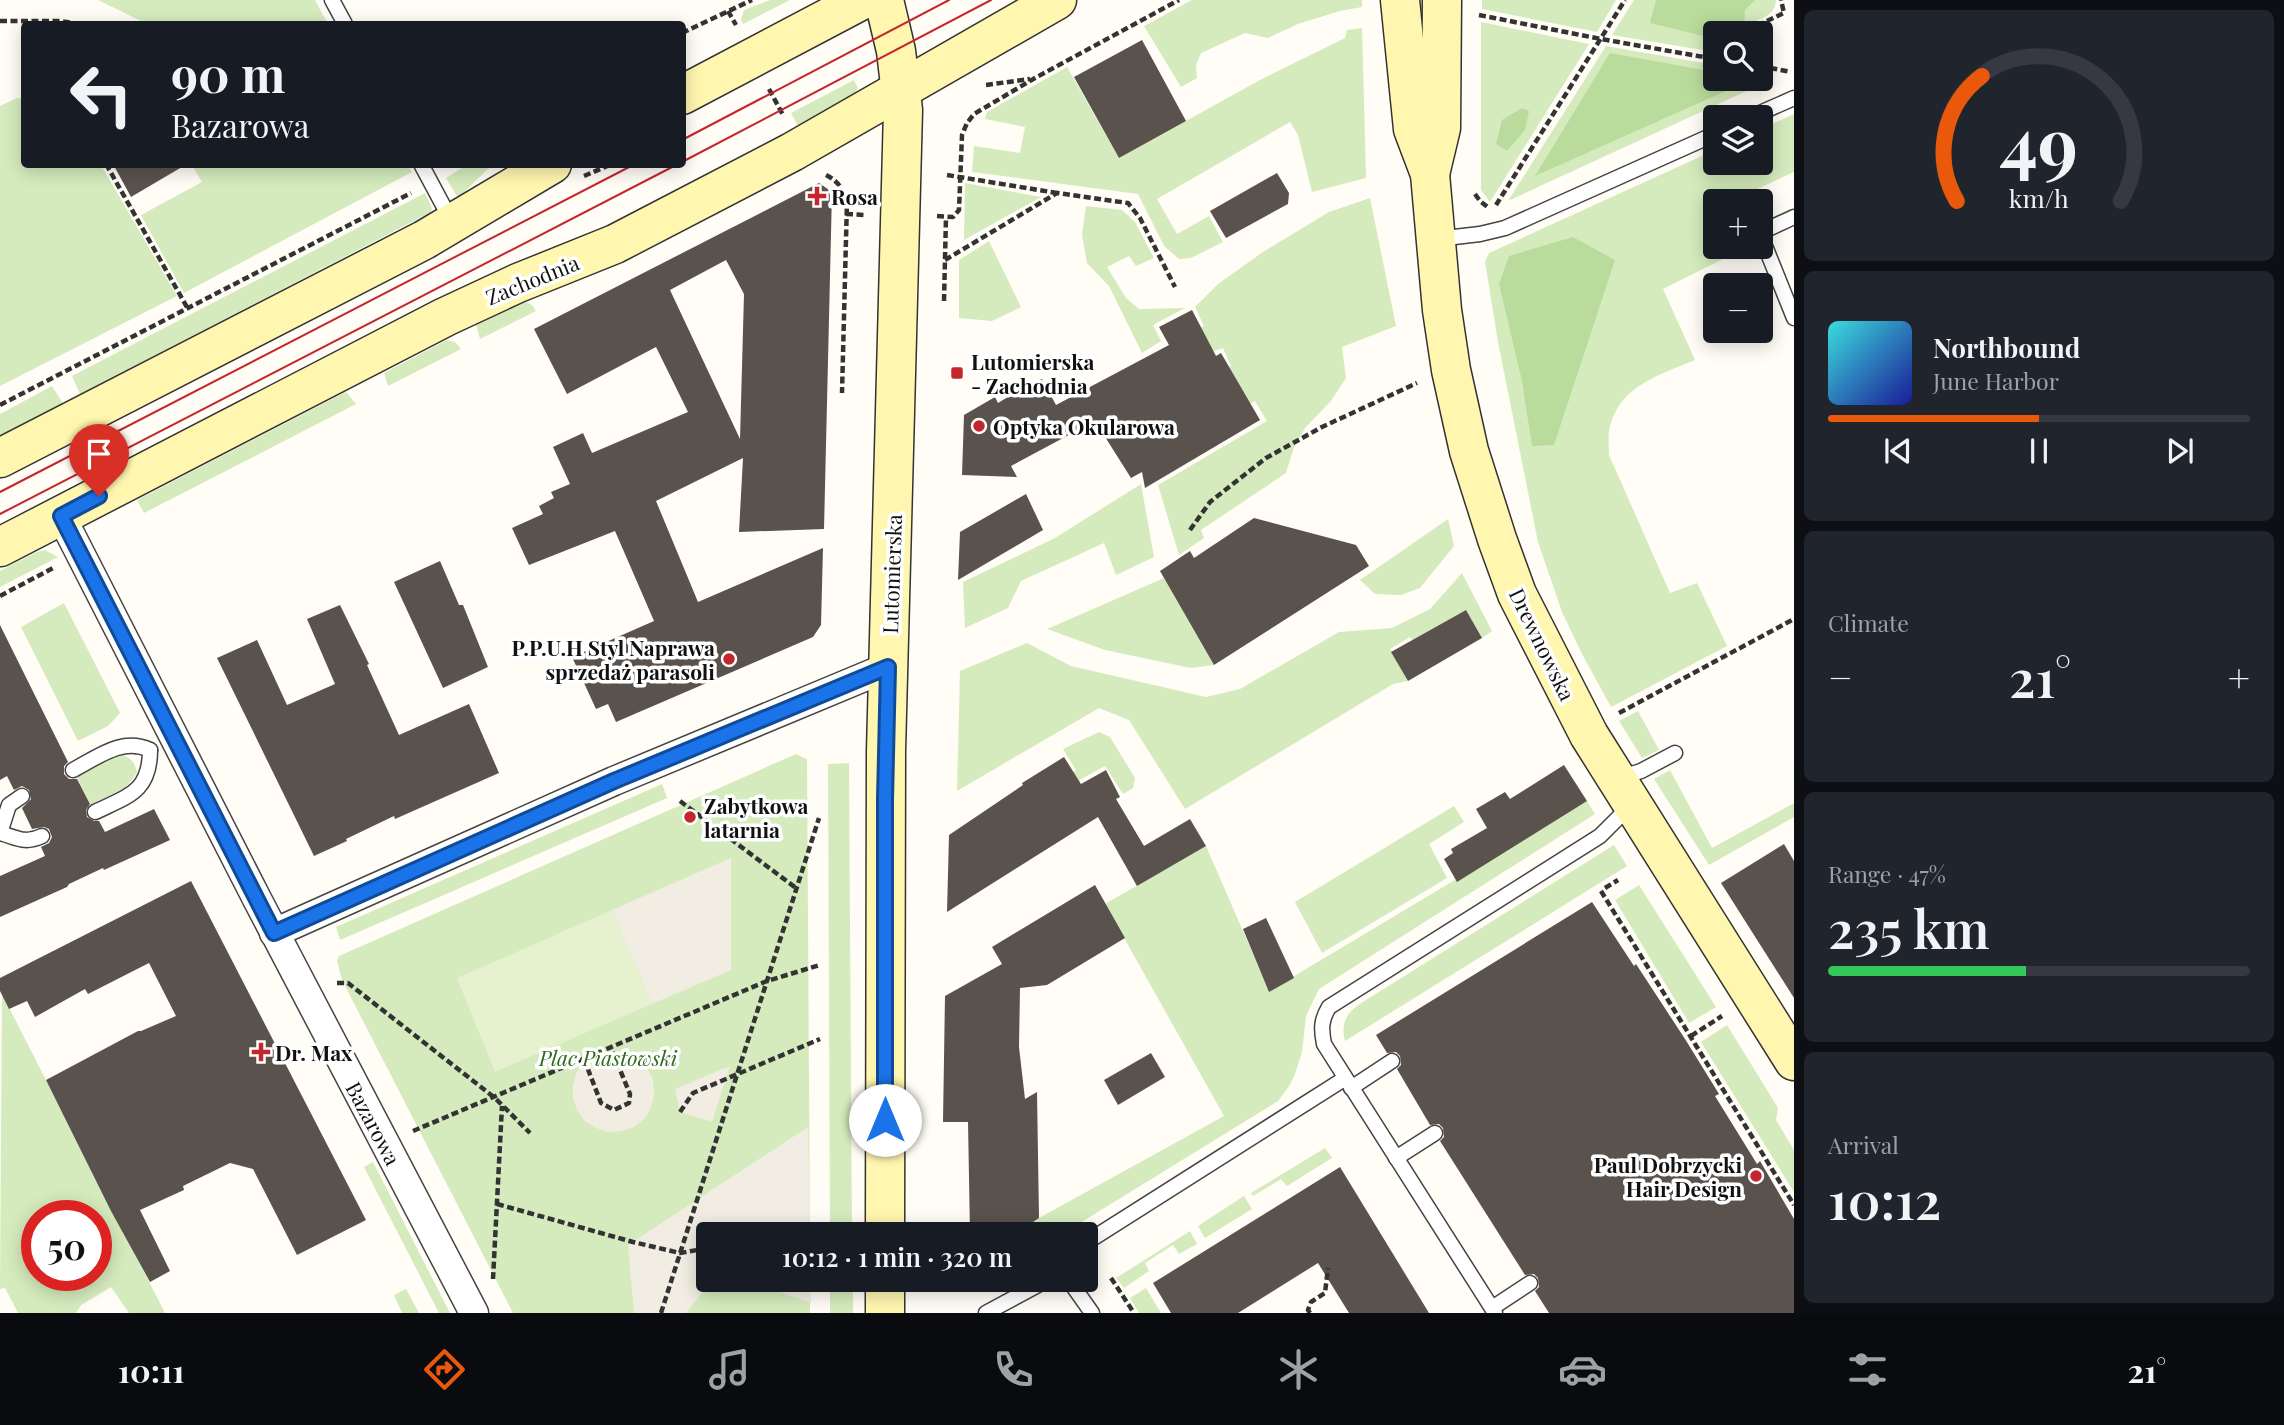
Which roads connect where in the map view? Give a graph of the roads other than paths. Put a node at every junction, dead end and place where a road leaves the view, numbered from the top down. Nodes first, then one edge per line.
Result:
1 (332, 0) edge
2 (862, 0) edge
3 (884, 0) edge
4 (1058, 0) edge
5 (1400, 0) edge
6 (1458, 7) edge
7 (343, 21) edge
8 (902, 90) junction
9 (686, 93) edge
10 (1794, 98) edge
11 (1773, 107) edge
12 (1703, 139) edge
13 (423, 168) edge
14 (568, 170) edge
15 (1430, 174) junction
16 (1794, 217) edge
17 (453, 223) junction
18 (1435, 239) junction
19 (1794, 318) edge
20 (0, 458) edge
21 (61, 516) junction
22 (0, 547) edge
23 (888, 667) junction
24 (161, 743) junction
25 (1675, 753) dead end
26 (72, 771) dead end
27 (1623, 789) junction
28 (22, 796) dead end
29 (95, 812) dead end
30 (0, 833) edge
31 (42, 836) dead end
32 (274, 933) junction
33 (1392, 1061) dead end
34 (1794, 1061) edge
35 (1348, 1084) junction
36 (1435, 1133) dead end
37 (1396, 1158) junction
38 (885, 1222) edge
39 (1098, 1235) edge
40 (1530, 1283) dead end
41 (885, 1292) edge
42 (1025, 1292) edge
43 (1077, 1292) edge
44 (1493, 1311) edge
45 (474, 1313) edge
46 (885, 1313) edge
47 (986, 1313) edge
48 (1092, 1313) edge

1 - 7 lane
2 - 9 main road
3 - 8 main road, Lutomierska
4 - 8 main road, Zachodnia
5 - 15 main road, Drewnowska
6 - 15 main road, Drewnowska
8 - 21 main road, Zachodnia
8 - 23 main road, Lutomierska
10 - 11 lane
12 - 18 lane
13 - 17 lane
14 - 17 main road
15 - 18 main road, Drewnowska
16 - 19 lane
17 - 20 main road
18 - 27 main road, Drewnowska
21 - 22 main road, Zachodnia
21 - 24 street, Bazarowa
23 - 32 street
23 - 38 main road, Lutomierska
24 - 26 lane
24 - 29 lane
24 - 32 street, Bazarowa
25 - 27 lane
27 - 34 main road, Drewnowska
27 - 35 lane
28 - 30 lane
30 - 31 lane
32 - 45 street, Bazarowa
33 - 35 lane
35 - 37 lane
35 - 39 lane
36 - 37 lane
37 - 44 lane
40 - 44 lane
41 - 46 main road
42 - 47 lane
43 - 48 lane

